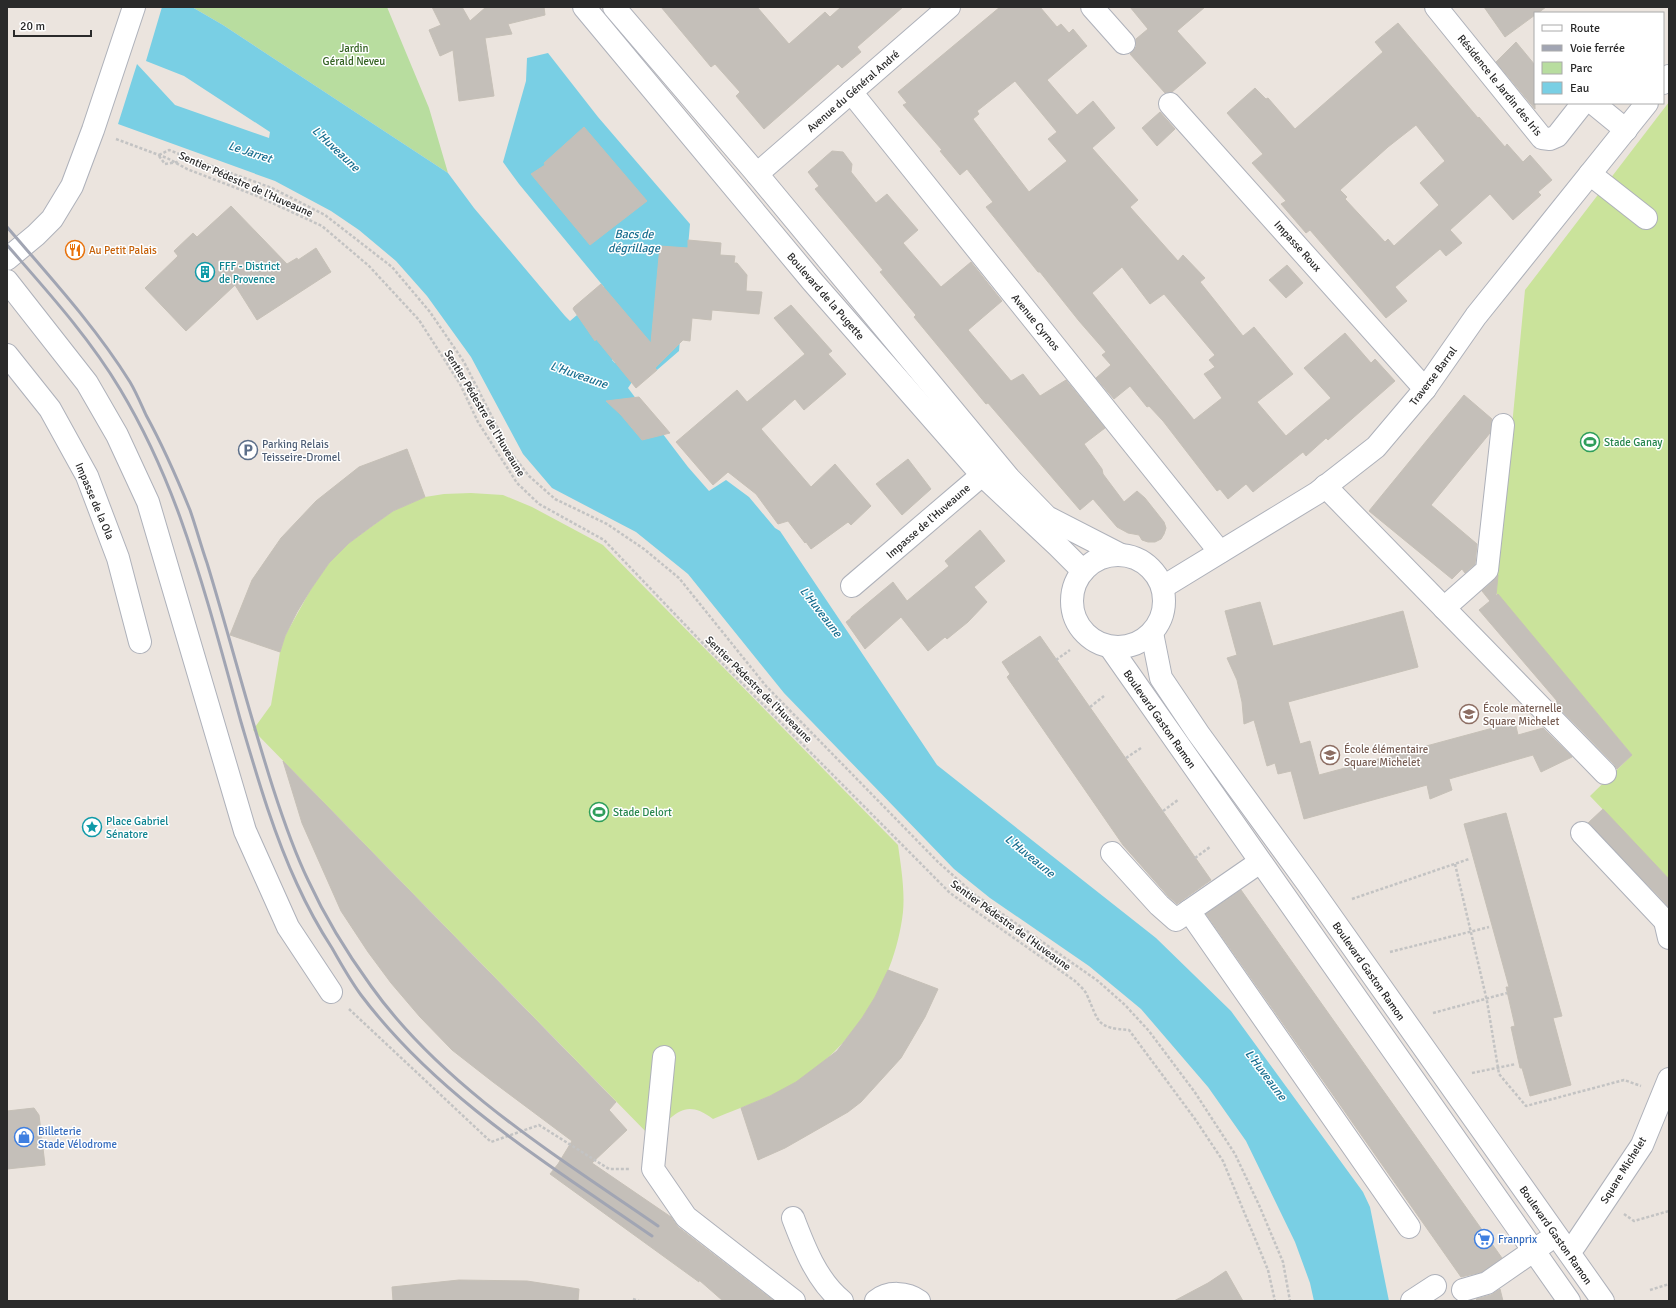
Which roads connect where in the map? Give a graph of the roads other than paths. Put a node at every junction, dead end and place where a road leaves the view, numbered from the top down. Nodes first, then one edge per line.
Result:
1 (134, 7) edge
2 (584, 7) edge
3 (614, 7) edge
4 (949, 7) edge
5 (1092, 7) edge
6 (1436, 7) edge
7 (1124, 43) dead end
8 (851, 92) junction
9 (1170, 104) dead end
10 (1582, 104) edge
11 (1595, 104) edge
12 (1646, 104) edge
13 (1626, 130) junction
14 (757, 174) junction
15 (1590, 174) junction
16 (1646, 218) dead end
17 (7, 259) edge
18 (7, 281) edge
19 (7, 355) edge
20 (1425, 388) junction
21 (1503, 425) dead end
22 (982, 475) junction
23 (1011, 479) junction
24 (1325, 486) junction
25 (1220, 552) junction
26 (1121, 555) junction
27 (1083, 571) junction
28 (852, 586) dead end
29 (1163, 587) junction
30 (1444, 608) junction
31 (1152, 633) junction
32 (140, 642) dead end
33 (1110, 647) junction
34 (1605, 773) dead end
35 (1582, 833) dead end
36 (1112, 853) dead end
37 (1260, 862) junction
38 (1189, 911) junction
39 (1669, 938) edge
40 (331, 992) road end
41 (664, 1057) dead end
42 (1665, 1087) edge
43 (793, 1218) dead end
44 (1409, 1227) dead end
45 (1556, 1234) junction
46 (1575, 1245) dead end
47 (1534, 1251) junction
48 (1435, 1286) dead end
49 (1463, 1290) dead end
50 (794, 1301) edge
51 (842, 1301) edge
52 (876, 1301) edge
53 (919, 1301) edge
54 (1412, 1301) edge
55 (1569, 1301) edge
56 (1603, 1301) edge

1 - 17 street
2 - 22 street, Boulevard de la Pugette
3 - 14 street
4 - 8 street, Avenue du Général André
5 - 7 street
6 - 10 street, Résidence le Jardin des Iris
8 - 14 street, Avenue du Général André
8 - 25 street, Avenue Cyrnos
9 - 20 street, Impasse Roux
11 - 13 street
12 - 13 street, Traverse Barral
13 - 15 street, Traverse Barral
14 - 23 street
15 - 16 street
15 - 20 street, Traverse Barral
18 - 40 street
19 - 32 street, Impasse de la Ola
20 - 24 street, Traverse Barral
21 - 30 street
22 - 23 street
22 - 27 street, Boulevard de la Pugette
22 - 28 street, Impasse de l'Huveaune
23 - 26 street
24 - 25 street, Traverse Barral
24 - 30 street
25 - 29 street, Traverse Barral
26 - 27 street
26 - 29 street
27 - 33 street
29 - 31 street
30 - 34 street
31 - 33 street
31 - 45 street, Boulevard Gaston Ramon
33 - 37 street, Boulevard Gaston Ramon
35 - 39 street
36 - 38 street
37 - 38 street
37 - 47 street, Boulevard Gaston Ramon
38 - 44 street
41 - 50 street
42 - 46 street, Square Michelet
43 - 51 street
45 - 47 street
45 - 56 street, Boulevard Gaston Ramon
47 - 49 street
47 - 55 street, Boulevard Gaston Ramon
48 - 54 street
52 - 53 street

